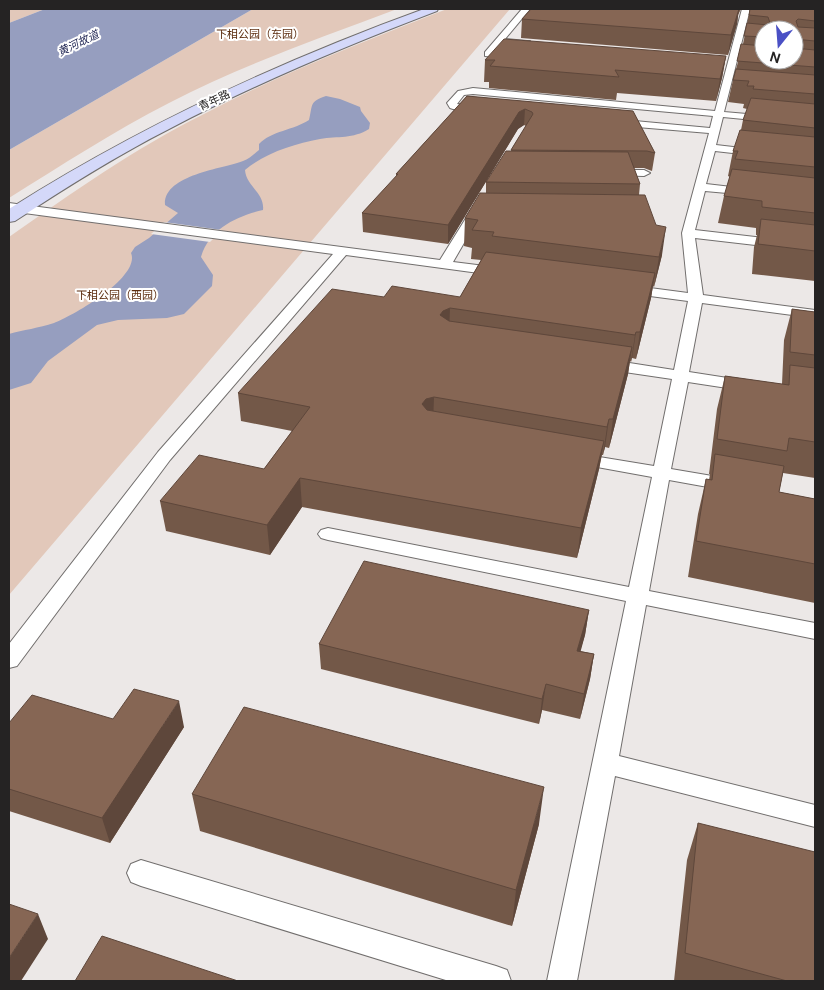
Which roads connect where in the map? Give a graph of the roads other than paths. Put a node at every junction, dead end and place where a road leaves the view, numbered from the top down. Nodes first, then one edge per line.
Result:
1 (413, 9) edge
2 (433, 9) edge
3 (746, 9) edge
4 (527, 13) edge
5 (734, 19) edge
6 (742, 24) junction
7 (499, 41) junction
8 (538, 44) edge
9 (526, 57) edge
10 (724, 59) edge
11 (738, 60) junction
12 (720, 73) edge
13 (730, 74) junction
14 (490, 110) edge
15 (607, 121) edge
16 (815, 123) edge
17 (715, 131) junction
18 (768, 153) edge
19 (596, 173) edge
20 (644, 173) edge
21 (700, 186) junction
22 (758, 193) edge
23 (482, 201) edge
24 (13, 207) edge
25 (9, 217) edge
26 (688, 233) junction
27 (815, 248) edge
28 (343, 251) junction
29 (444, 265) junction
30 (512, 274) edge
31 (618, 288) edge
32 (696, 298) junction
33 (815, 314) edge
34 (593, 363) edge
35 (680, 376) junction
36 (767, 389) edge
37 (557, 454) edge
38 (661, 473) junction
39 (748, 488) edge
40 (328, 534) dead end
41 (637, 595) junction
42 (815, 631) edge
43 (9, 660) edge
44 (604, 763) junction
45 (815, 816) edge
46 (141, 873) dead end
47 (496, 981) edge
48 (562, 981) edge

1 - 24 street, 青年路
2 - 24 street, 青年路
3 - 6 lane
4 - 7 lane
5 - 6 lane
6 - 11 lane
7 - 8 lane
7 - 9 lane
10 - 11 lane
11 - 13 lane
12 - 13 lane
13 - 17 lane
14 - 17 lane
15 - 17 lane
16 - 17 lane
17 - 18 lane
17 - 21 lane
19 - 20 lane
21 - 22 lane
21 - 26 lane
23 - 29 lane
24 - 25 street, 青年路
24 - 28 lane
26 - 27 lane
26 - 32 lane
28 - 29 lane
28 - 43 lane
29 - 30 lane
31 - 32 lane
32 - 33 lane
32 - 35 lane
34 - 35 lane
35 - 36 lane
35 - 38 lane
37 - 38 lane
38 - 39 lane
38 - 41 lane
40 - 41 lane
41 - 42 lane
41 - 44 lane
44 - 45 lane
44 - 48 lane
46 - 47 lane

